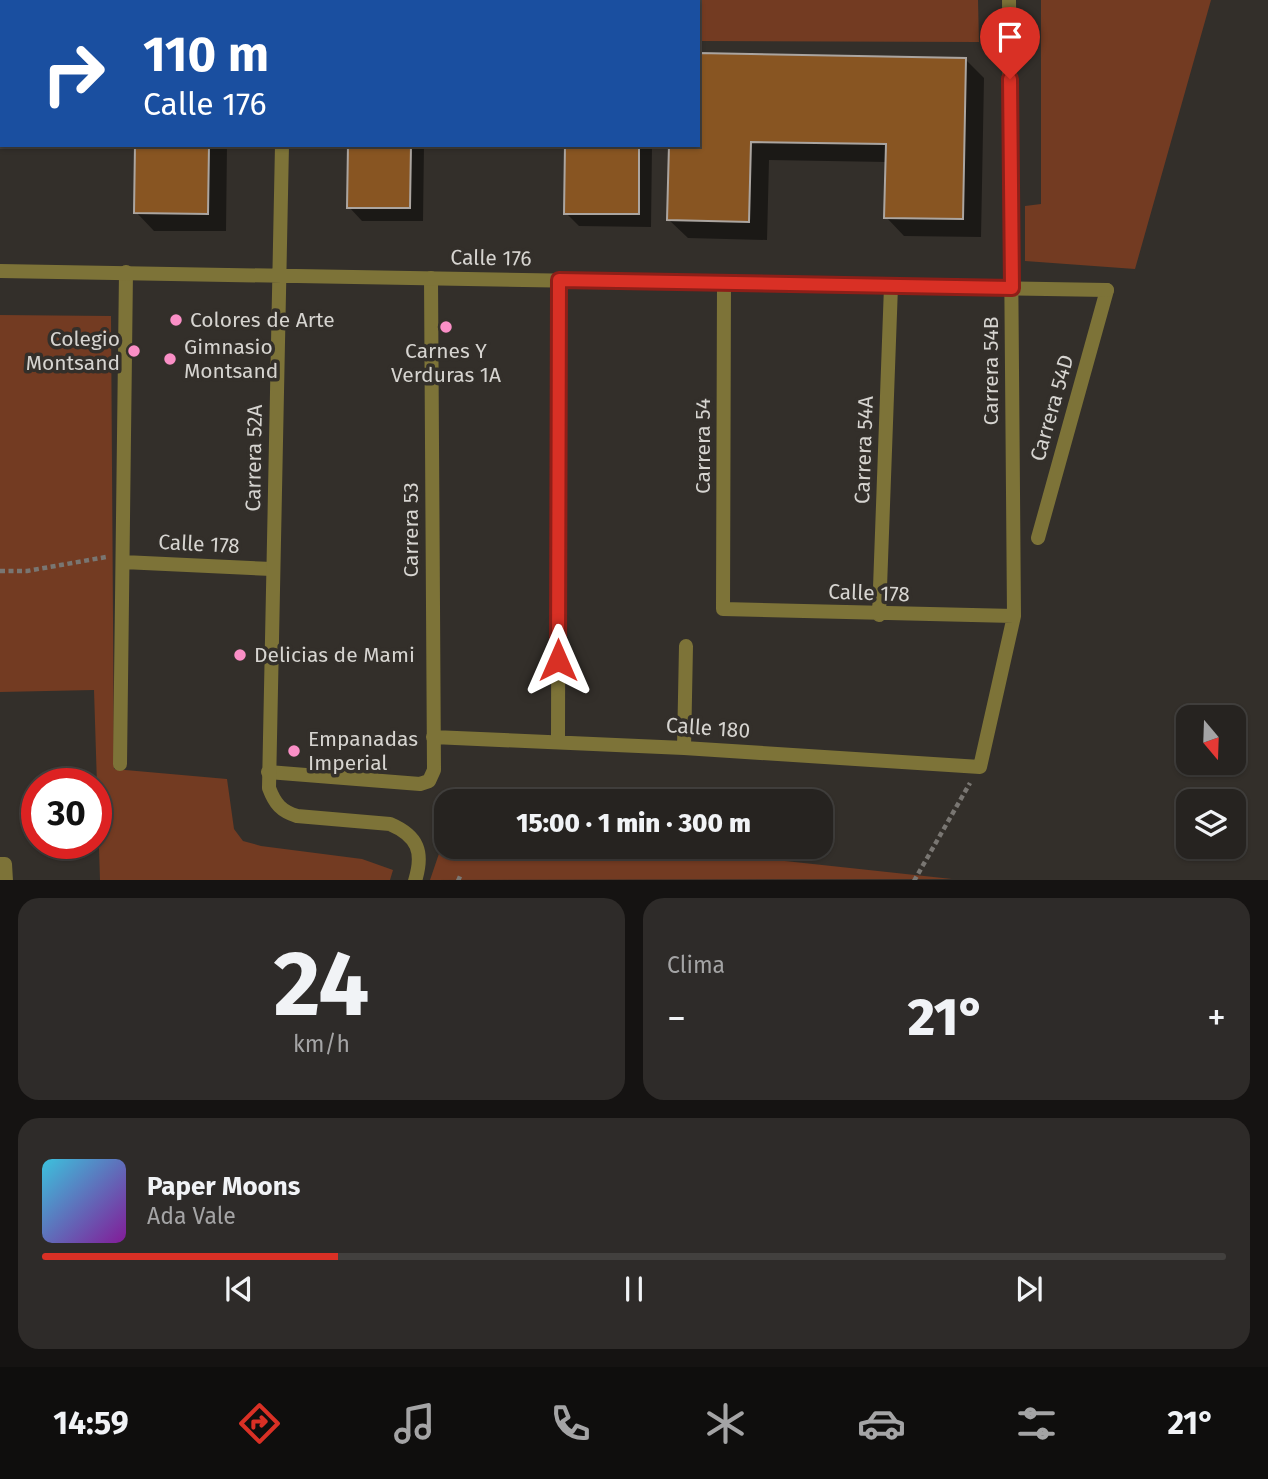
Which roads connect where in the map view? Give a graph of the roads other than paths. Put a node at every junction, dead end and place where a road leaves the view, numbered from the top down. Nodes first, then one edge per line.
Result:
1 (1009, 0) edge
2 (282, 147) edge
3 (0, 271) edge
4 (126, 272) junction
5 (279, 275) junction
6 (430, 278) junction
7 (559, 280) junction
8 (724, 283) junction
9 (891, 286) junction
10 (1012, 288) junction
11 (1107, 290) joint
12 (1038, 538) dead end
13 (123, 558) junction
14 (272, 569) junction
15 (723, 609) joint
16 (879, 615) junction
17 (1014, 617) junction
18 (686, 646) dead end
19 (433, 737) junction
20 (558, 741) junction
21 (684, 748) junction
22 (120, 764) dead end
23 (268, 772) junction
24 (3, 864) edge
25 (6, 880) edge
26 (415, 880) edge

1 - 10 street, Carrera 54B
2 - 5 street, Carrera 52A
3 - 4 street, Calle 176
4 - 5 street, Calle 176
4 - 13 street
5 - 6 street, Calle 176
5 - 14 street, Carrera 52A
6 - 7 street, Calle 176
6 - 19 street, Carrera 53
7 - 8 street, Calle 176
7 - 20 street
8 - 9 street, Calle 176
8 - 15 street, Carrera 54
9 - 10 street, Calle 176
9 - 16 street, Carrera 54A
10 - 11 street, Calle 176
10 - 17 street, Carrera 54B
11 - 12 street, Carrera 54D
13 - 14 street, Calle 178
13 - 22 street
14 - 23 street, Carrera 52A
15 - 16 street, Calle 178
16 - 17 street, Calle 178
17 - 21 street, Calle 180
18 - 21 street
19 - 20 street, Calle 180
19 - 23 street, Carrera 53
20 - 21 street, Calle 180
23 - 26 street, Carrera 52A
24 - 25 street

